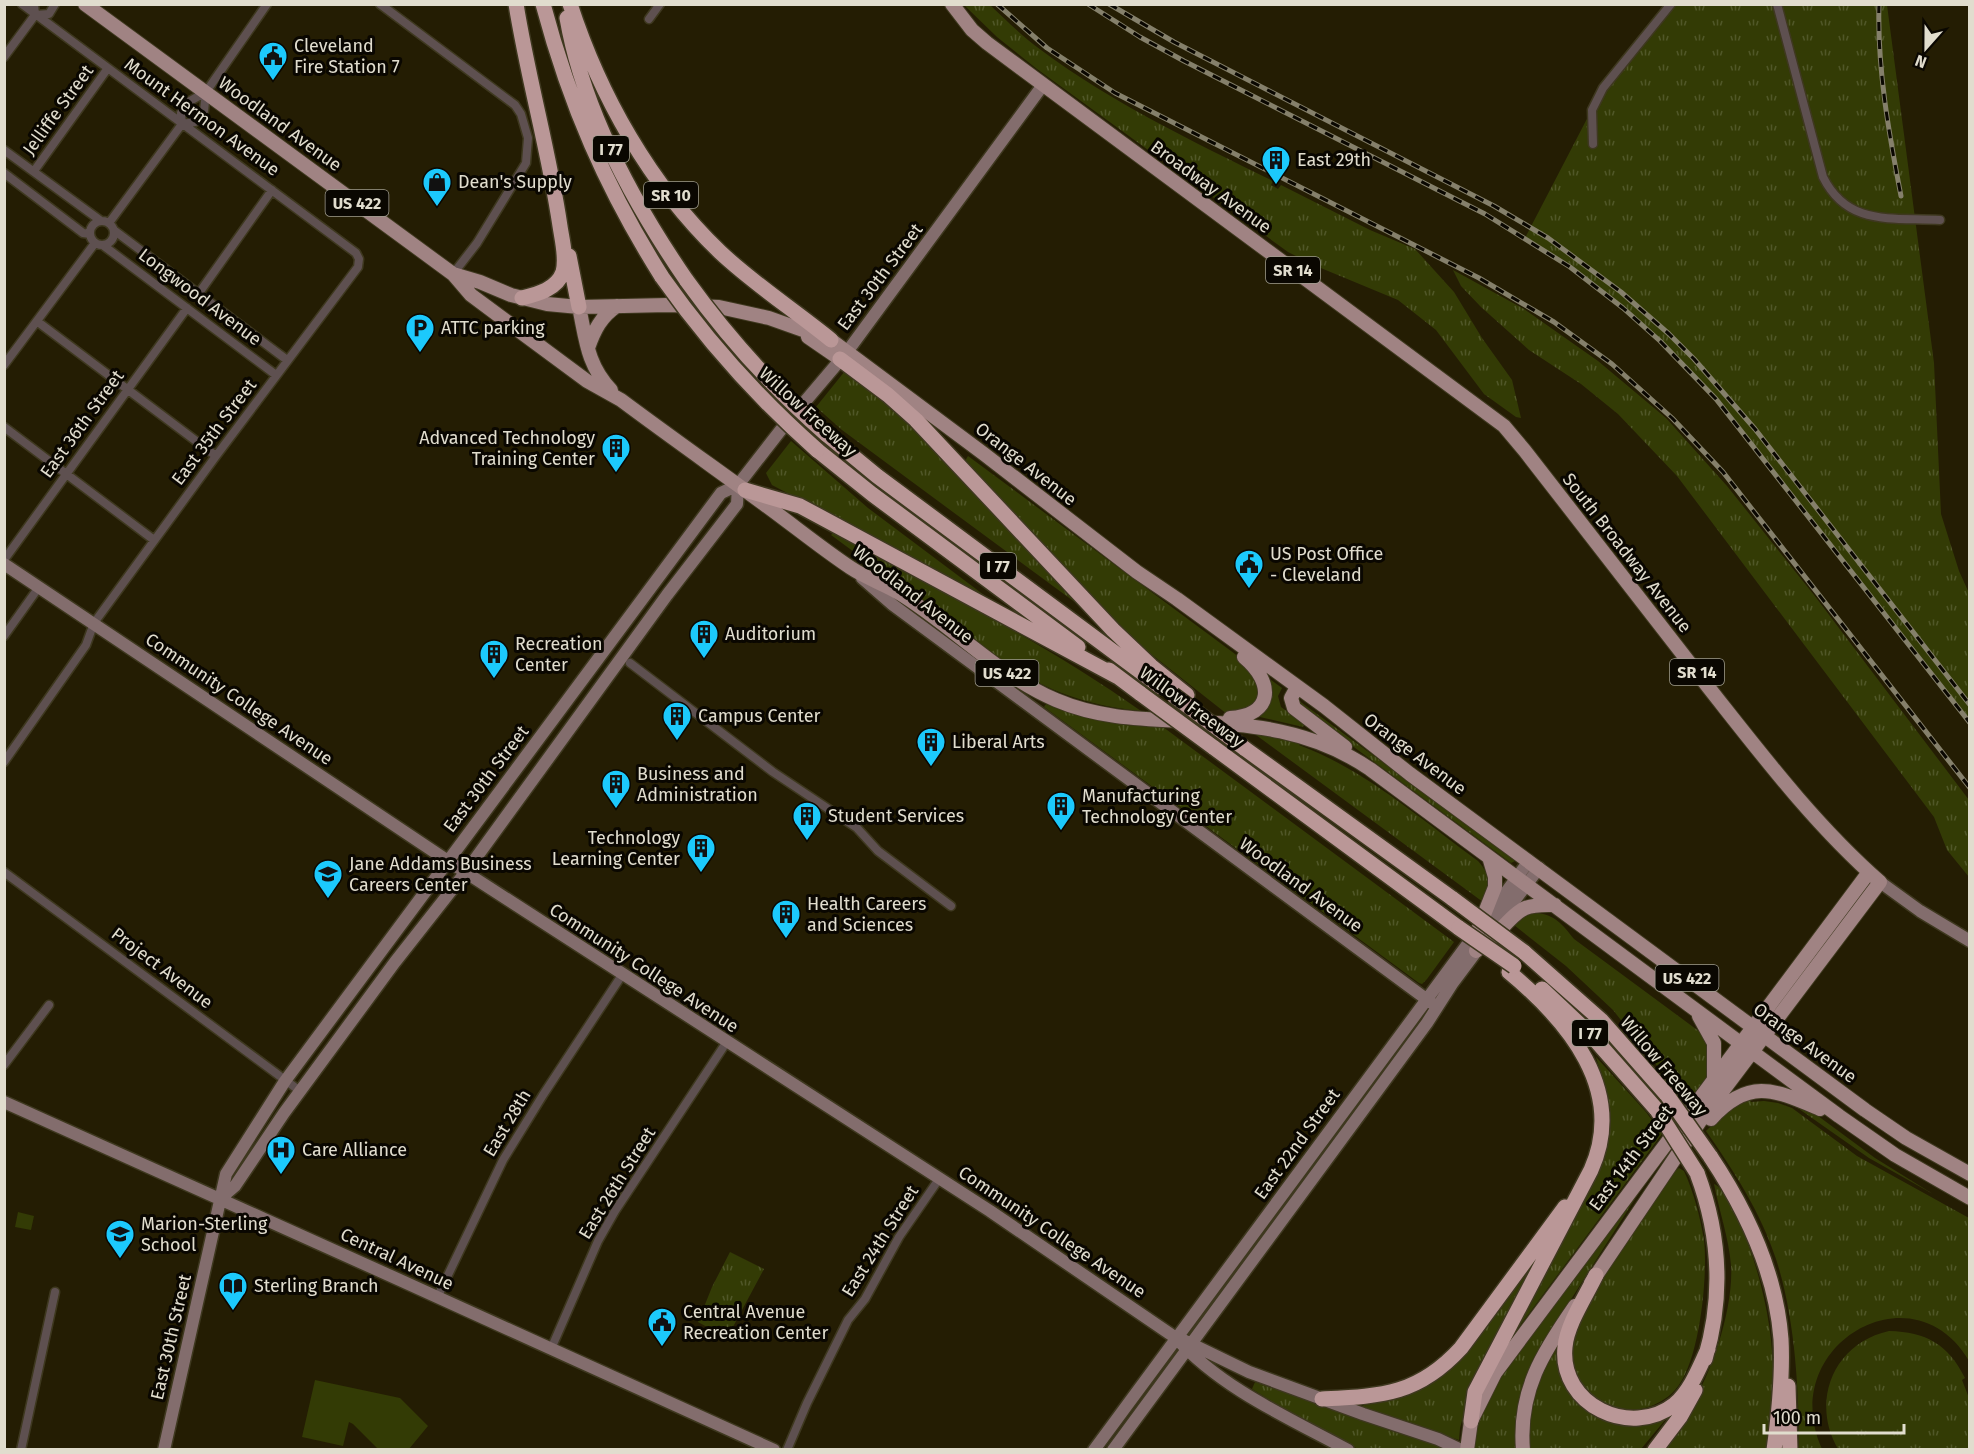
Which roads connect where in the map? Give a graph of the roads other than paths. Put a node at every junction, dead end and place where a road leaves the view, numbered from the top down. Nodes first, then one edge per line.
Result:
1 (22, 4) edge
2 (34, 4) edge
3 (55, 4) edge
4 (85, 4) edge
5 (267, 4) edge
6 (380, 4) edge
7 (516, 4) edge
8 (543, 4) edge
9 (565, 4) edge
10 (570, 4) edge
11 (660, 4) edge
12 (952, 4) edge
13 (1671, 4) edge
14 (1777, 4) edge
15 (35, 15) junction
16 (649, 19) dead end
17 (4, 57) edge
18 (108, 68) junction
19 (1043, 84) junction
20 (206, 92) junction
21 (182, 124) junction
22 (1593, 144) dead end
23 (4, 150) edge
24 (34, 171) junction
25 (4, 173) edge
26 (272, 190) junction
27 (558, 212) junction
28 (1940, 220) dead end
29 (105, 222) junction
30 (115, 231) junction
31 (90, 234) junction
32 (100, 244) junction
33 (359, 259) joint
34 (453, 274) junction
35 (199, 293) junction
36 (522, 298) junction
37 (617, 306) junction
38 (579, 307) junction
39 (187, 308) junction
40 (38, 322) junction
41 (796, 329) junction
42 (831, 340) junction
43 (588, 348) junction
44 (843, 356) junction
45 (287, 360) junction
46 (5, 365) edge
47 (276, 375) junction
48 (128, 389) junction
49 (621, 400) junction
50 (4, 427) edge
51 (216, 456) junction
52 (1535, 463) joint
53 (67, 474) junction
54 (742, 487) junction
55 (154, 540) junction
56 (4, 562) edge
57 (852, 569) junction
58 (1137, 572) junction
59 (39, 587) junction
60 (94, 623) junction
61 (4, 636) edge
62 (630, 663) dead end
63 (1118, 676) junction
64 (1297, 687) junction
65 (1180, 695) junction
66 (1183, 721) junction
67 (4, 762) edge
68 (1370, 769) junction
69 (1489, 857) junction
70 (448, 861) junction
71 (1534, 864) junction
72 (1869, 872) junction
73 (4, 873) edge
74 (465, 873) junction
75 (1522, 881) junction
76 (1880, 882) junction
77 (1555, 905) junction
78 (951, 906) dead end
79 (1478, 930) junction
80 (1970, 941) edge
81 (1476, 951) junction
82 (1511, 969) junction
83 (622, 975) junction
84 (1426, 999) junction
85 (49, 1005) dead end
86 (1437, 1007) junction
87 (1695, 1009) junction
88 (1752, 1026) junction
89 (1764, 1036) junction
90 (726, 1042) junction
91 (1739, 1042) junction
92 (1752, 1052) junction
93 (4, 1065) edge
94 (1714, 1077) junction
95 (285, 1081) junction
96 (300, 1090) junction
97 (4, 1102) edge
98 (1839, 1116) junction
99 (1672, 1163) junction
100 (1592, 1170) junction
101 (1970, 1174) edge
102 (939, 1179) junction
103 (222, 1198) junction
104 (1970, 1198) edge
105 (1596, 1275) junction
106 (55, 1292) dead end
107 (437, 1298) junction
108 (1176, 1338) junction
109 (1781, 1339) junction
110 (1189, 1346) junction
111 (550, 1349) junction
112 (1708, 1349) junction
113 (1322, 1399) junction
114 (1471, 1421) junction
115 (21, 1449) edge
116 (164, 1449) edge
117 (774, 1449) edge
118 (787, 1449) edge
119 (1094, 1449) edge
120 (1113, 1449) edge
121 (1348, 1449) edge
122 (1461, 1449) edge
123 (1467, 1449) edge
124 (1523, 1449) edge
125 (1655, 1449) edge
126 (1774, 1449) edge
127 (1790, 1449) edge

1 - 15 street, Mount Hermon Avenue
2 - 15 street
3 - 15 street
4 - 20 main road, Woodland Avenue / US 422
5 - 20 street
6 - 34 street
7 - 27 highway
8 - 63 highway, Willow Freeway / I 77, bridge
9 - 65 highway, Willow Freeway / I 77, bridge
10 - 42 highway, SR 10
11 - 16 street
12 - 19 main road, Broadway Avenue / SR 14
13 - 22 street
14 - 28 street
15 - 17 street
15 - 18 street, Mount Hermon Avenue
18 - 21 street, Mount Hermon Avenue
18 - 24 street, Jelliffe Street
19 - 44 street, East 30th Street
19 - 52 main road, Broadway Avenue / SR 14
20 - 21 street
20 - 21 street
20 - 34 main road, Woodland Avenue / US 422
21 - 26 street, Mount Hermon Avenue
21 - 29 street
23 - 24 street
24 - 29 street
25 - 31 street
26 - 33 street, Mount Hermon Avenue
26 - 35 street
27 - 36 highway
27 - 38 highway
29 - 30 street
29 - 31 street
30 - 32 street
30 - 35 street, Longwood Avenue
31 - 32 street
32 - 39 street, Longwood Avenue
32 - 40 street
33 - 45 street, East 35th Street
34 - 36 main road, Woodland Avenue / US 422
34 - 49 main road, Woodland Avenue / US 422
35 - 45 street, Longwood Avenue
36 - 38 main road, Woodland Avenue / US 422
37 - 38 main road, Woodland Avenue / US 422
37 - 41 main road, Woodland Avenue / US 422
37 - 43 main road
38 - 43 main road
39 - 47 street, Longwood Avenue
39 - 48 street, East 36th Street
40 - 46 street
40 - 48 street
41 - 42 main road, Woodland Avenue / US 422
41 - 44 main road
42 - 44 main road, Woodland Avenue / US 422
43 - 49 main road
44 - 54 street, East 30th Street
44 - 58 main road, Orange Avenue / US 422
44 - 65 highway
45 - 47 street, East 35th Street
47 - 51 street, East 35th Street
48 - 51 street
48 - 53 street, East 36th Street
49 - 54 main road, Woodland Avenue / US 422
50 - 53 street
51 - 55 street, East 35th Street
52 - 72 main road, South Broadway Avenue / SR 14
53 - 55 street
53 - 56 street, East 36th Street
54 - 57 main road, Woodland Avenue / US 422
54 - 63 highway
54 - 70 street, East 30th Street
54 - 74 street, East 30th Street
55 - 60 street, East 35th Street
56 - 59 street, Community College Avenue
57 - 66 main road, US 422
57 - 84 street, Woodland Avenue
58 - 64 main road, Orange Avenue / US 422
58 - 66 main road
59 - 60 street, Community College Avenue
59 - 61 street
60 - 67 street, East 35th Street
60 - 70 street, Community College Avenue
62 - 78 street
63 - 82 highway, Willow Freeway / I 77, bridge
64 - 68 main road
64 - 71 main road, Orange Avenue / US 422
65 - 109 highway, Willow Freeway / I 77, bridge
66 - 68 main road, US 422
68 - 69 main road, US 422
69 - 75 main road, US 422
69 - 79 main road
70 - 74 street, Community College Avenue
70 - 95 street, East 30th Street
71 - 75 street, East 22nd Street
71 - 88 main road, Orange Avenue / US 422
72 - 76 main road, South Broadway Avenue / SR 14
72 - 88 main road, East 14th Street
73 - 95 street, Project Avenue
74 - 83 street, Community College Avenue
74 - 96 street, East 30th Street
75 - 77 main road, US 422
75 - 79 street, East 22nd Street
75 - 81 street, East 22nd Street
76 - 80 street
76 - 89 main road, East 14th Street
77 - 81 main road
77 - 87 main road, US 422
79 - 84 street, East 22nd Street
81 - 86 street, East 22nd Street
82 - 100 highway
82 - 112 highway, Willow Freeway / I 77, bridge
83 - 90 street, Community College Avenue
83 - 107 street, East 28th
84 - 86 street, Woodland Avenue
84 - 108 street, East 22nd Street
85 - 93 street
86 - 110 street, East 22nd Street
87 - 91 main road, US 422
87 - 94 main road
88 - 89 main road, Orange Avenue / US 422
88 - 91 main road, East 14th Street
89 - 92 main road, East 14th Street
89 - 101 main road, Orange Avenue / US 422
90 - 102 street, Community College Avenue
90 - 111 street, East 26th Street
91 - 92 main road, US 422
91 - 94 main road, East 14th Street
92 - 98 main road, US 422
92 - 99 main road, East 14th Street
94 - 114 main road, East 14th Street
95 - 96 street, Project Avenue
95 - 103 street, East 30th Street
96 - 103 street, East 30th Street
97 - 103 street, Central Avenue
98 - 99 main road
98 - 104 main road, US 422
99 - 105 main road, East 14th Street
100 - 113 highway
100 - 114 highway
102 - 108 street, Community College Avenue
102 - 118 street, East 24th Street
103 - 107 street, Central Avenue
103 - 116 street, East 30th Street
105 - 112 highway
105 - 124 main road, East 14th Street
106 - 115 street
107 - 111 street, Central Avenue
108 - 110 street, Community College Avenue
108 - 119 street, East 22nd Street
109 - 126 highway, Willow Freeway / I 77
109 - 127 highway
110 - 113 street
110 - 120 street, East 22nd Street
110 - 121 street
111 - 117 street, Central Avenue
112 - 125 highway, Willow Freeway / I 77
113 - 122 street
114 - 123 main road, East 14th Street

